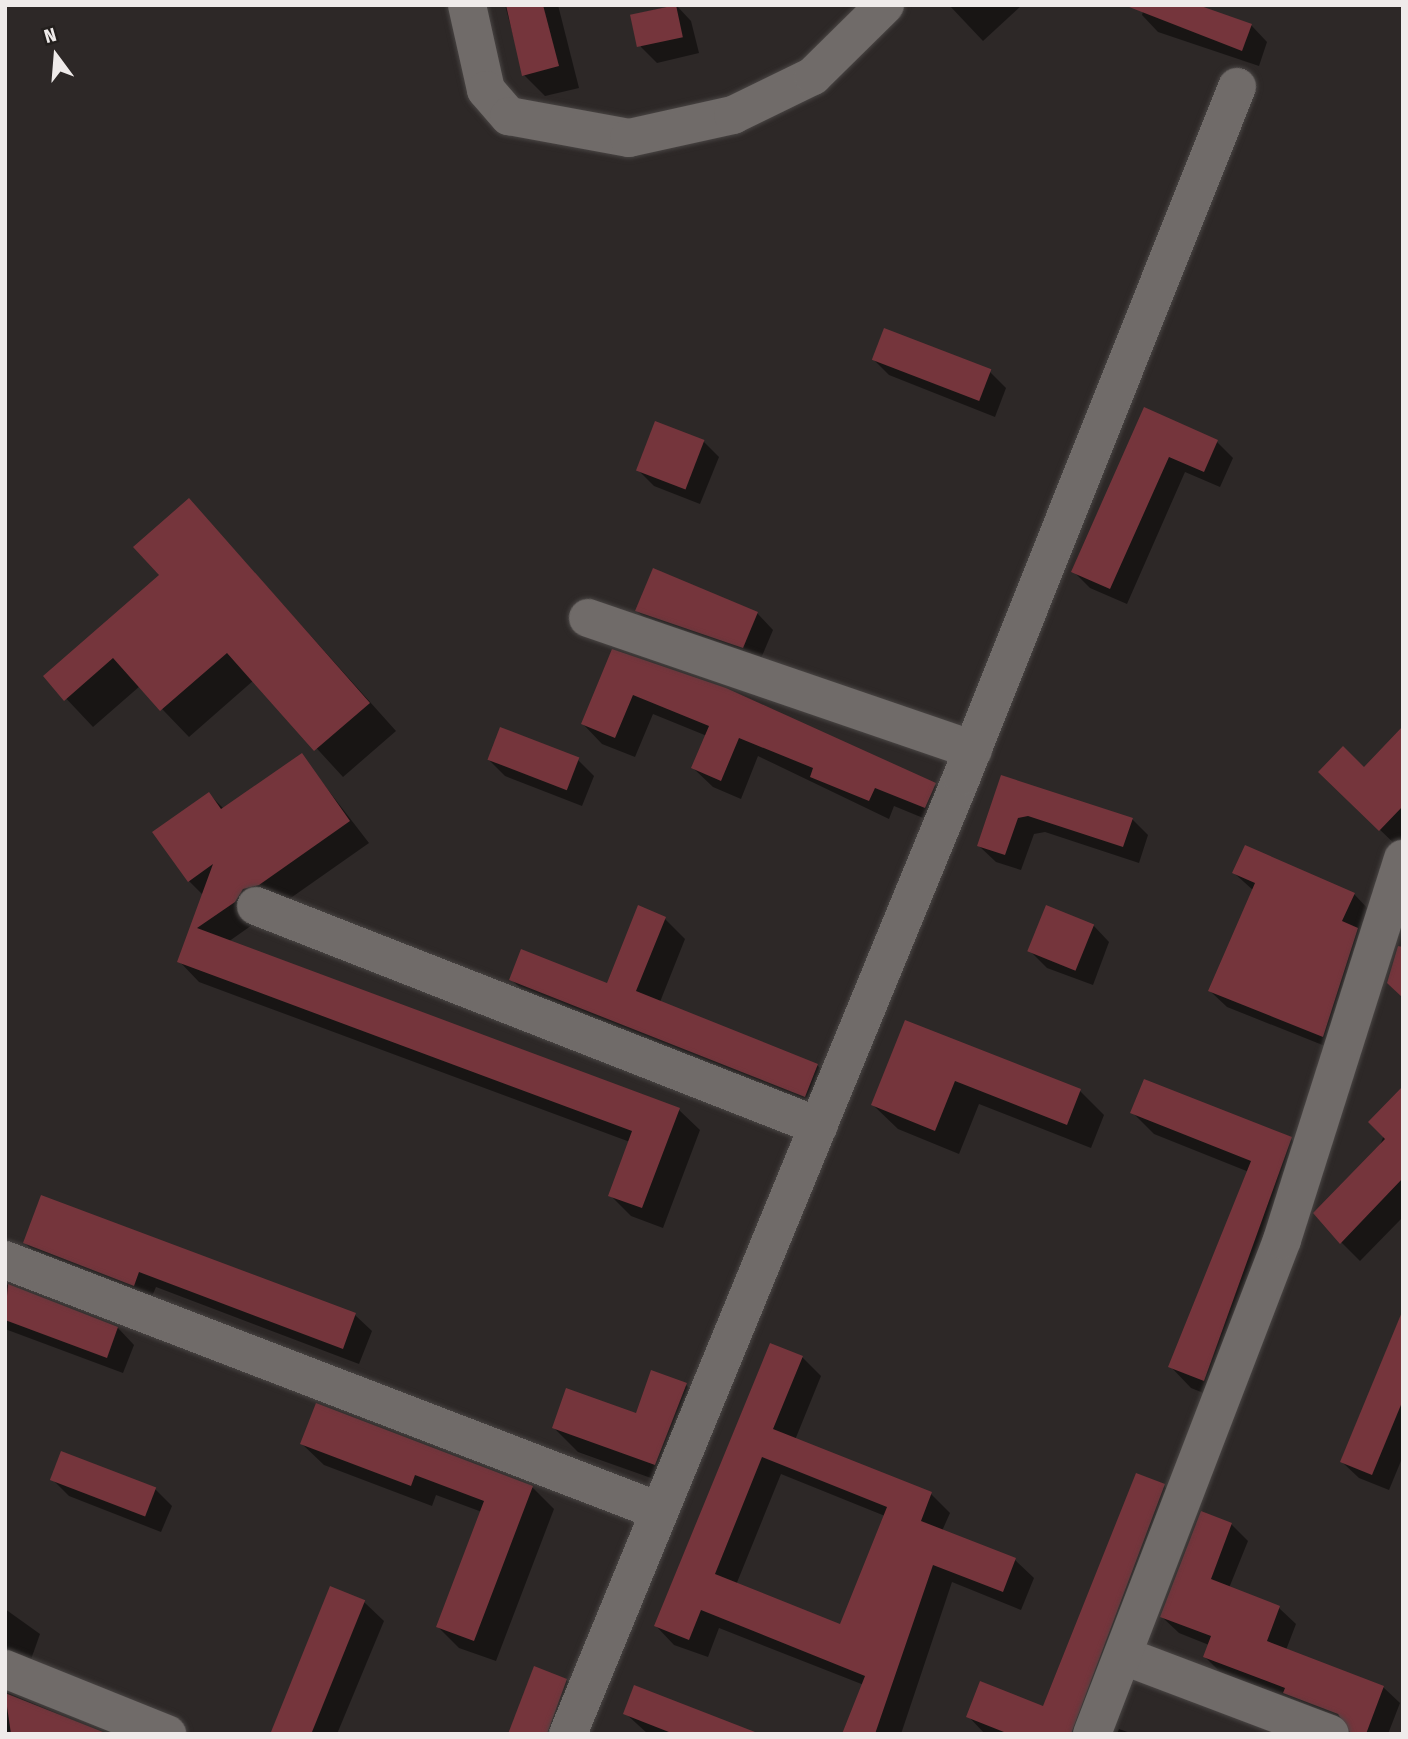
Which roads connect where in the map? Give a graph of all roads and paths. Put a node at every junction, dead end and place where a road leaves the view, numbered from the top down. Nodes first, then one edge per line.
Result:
1 (467, 5) edge
2 (884, 5) edge
3 (1237, 87) dead end
4 (588, 618) dead end
5 (972, 750) junction
6 (1403, 859) edge
7 (256, 906) dead end
8 (818, 1126) junction
9 (5, 1260) edge
10 (659, 1511) junction
11 (1124, 1656) junction
12 (5, 1669) edge
13 (167, 1734) edge
14 (568, 1734) edge
15 (1092, 1734) edge
16 (1330, 1734) edge

1 - 2 street
3 - 5 street
4 - 5 street
5 - 8 street
6 - 11 street
7 - 8 street
8 - 10 street
9 - 10 street
10 - 14 street
11 - 15 street
11 - 16 street
12 - 13 street

